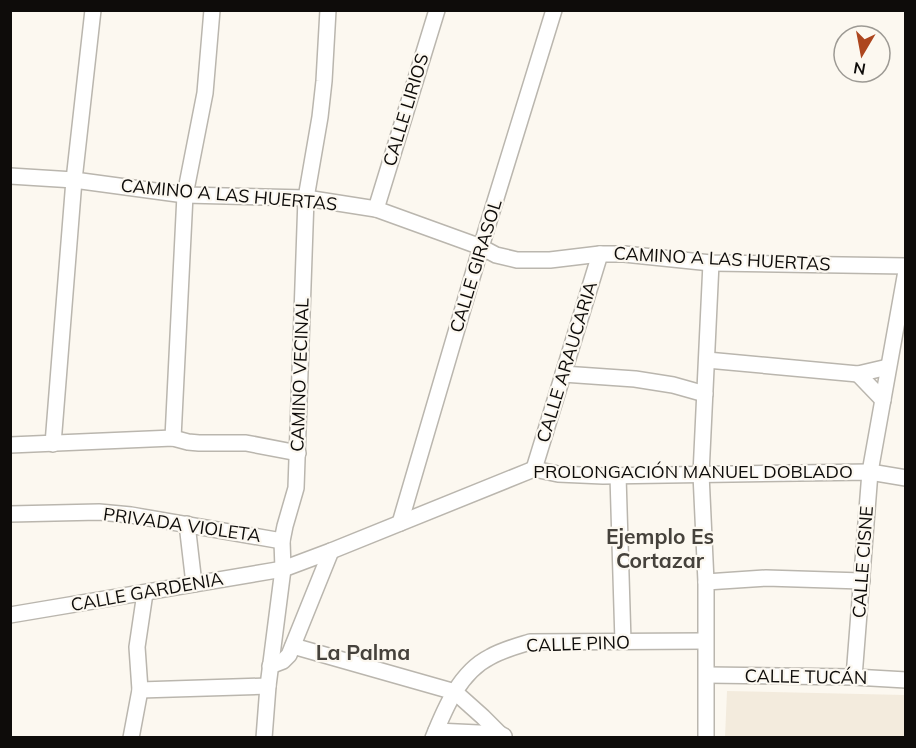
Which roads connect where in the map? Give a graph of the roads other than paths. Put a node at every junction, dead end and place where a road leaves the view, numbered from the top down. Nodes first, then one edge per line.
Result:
1 (93, 10) edge
2 (212, 10) edge
3 (328, 10) edge
4 (437, 10) edge
5 (554, 10) edge
6 (10, 176) edge
7 (74, 180) junction
8 (184, 195) junction
9 (306, 198) junction
10 (376, 209) junction
11 (481, 247) junction
12 (600, 254) junction
13 (711, 263) junction
14 (906, 266) edge
15 (906, 271) edge
16 (707, 360) junction
17 (888, 367) junction
18 (563, 374) junction
19 (858, 374) junction
20 (705, 394) junction
21 (883, 400) junction
22 (173, 438) junction
23 (53, 444) junction
24 (10, 445) edge
25 (298, 453) junction
26 (534, 469) junction
27 (870, 472) junction
28 (701, 474) junction
29 (618, 476) junction
30 (906, 478) edge
31 (10, 514) edge
32 (400, 523) junction
33 (187, 524) junction
34 (282, 541) junction
35 (331, 552) junction
36 (283, 569) junction
37 (862, 581) junction
38 (706, 582) junction
39 (194, 585) junction
40 (145, 593) junction
41 (10, 615) edge
42 (623, 642) junction
43 (705, 642) junction
44 (293, 646) junction
45 (270, 666) junction
46 (707, 675) junction
47 (854, 677) junction
48 (906, 680) edge
49 (268, 686) junction
50 (140, 690) junction
51 (455, 692) junction
52 (434, 734) edge
53 (504, 736) edge
54 (131, 738) edge
55 (264, 738) edge
56 (706, 738) edge

1 - 7 street
2 - 8 street
3 - 9 street, CAMINO VECINAL
4 - 10 street, CALLE LIRIOS
5 - 11 street, CALLE GIRASOL
6 - 7 street, CAMINO A LAS HUERTAS
7 - 8 street, CAMINO A LAS HUERTAS
7 - 23 street
8 - 9 street, CAMINO A LAS HUERTAS
8 - 22 street
9 - 10 street, CAMINO A LAS HUERTAS
9 - 25 street, CAMINO VECINAL
10 - 11 street, CAMINO A LAS HUERTAS
11 - 12 street, CAMINO A LAS HUERTAS
11 - 32 street, CALLE GIRASOL
12 - 13 street, CAMINO A LAS HUERTAS
12 - 18 street, CALLE ARAUCARIA
13 - 14 street, CAMINO A LAS HUERTAS
13 - 16 street
15 - 17 street, CALLE CISNE
16 - 19 street
16 - 20 street
17 - 19 street
17 - 21 street, CALLE CISNE
18 - 20 street
18 - 26 street, CALLE ARAUCARIA
19 - 21 street
20 - 28 street
21 - 27 street, CALLE CISNE
22 - 23 street
22 - 25 street
23 - 24 street
25 - 34 street, CAMINO VECINAL
26 - 29 street, PROLONGACIÓN MANUEL DOBLADO
26 - 32 street, PROLONGACIÓN MANUEL DOBLADO
27 - 28 street, PROLONGACIÓN MANUEL DOBLADO
27 - 30 street, PROLONGACIÓN MANUEL DOBLADO
27 - 37 street, CALLE CISNE
28 - 29 street, PROLONGACIÓN MANUEL DOBLADO
28 - 38 street
29 - 42 street
31 - 33 street, PRIVADA VIOLETA
32 - 35 street, PROLONGACIÓN MANUEL DOBLADO
33 - 34 street, PRIVADA VIOLETA
33 - 39 street
34 - 36 street, CAMINO VECINAL
35 - 36 street, PROLONGACIÓN MANUEL DOBLADO
35 - 44 street
36 - 39 street, CALLE GARDENIA
36 - 45 street, CAMINO VECINAL
37 - 38 street
37 - 47 street, CALLE CISNE
38 - 43 street
39 - 40 street, CALLE GARDENIA
40 - 41 street, CALLE GARDENIA
40 - 50 street
42 - 43 street, CALLE PINO
42 - 51 street, CALLE PINO
43 - 46 street
44 - 45 street
44 - 51 street
45 - 49 street, CAMINO VECINAL
46 - 47 street, CALLE TUCÁN
46 - 56 street
47 - 48 street, CALLE TUCÁN
49 - 50 street
49 - 55 street, CAMINO VECINAL
50 - 54 street
51 - 52 street, CALLE PINO
51 - 53 street
52 - 53 street

